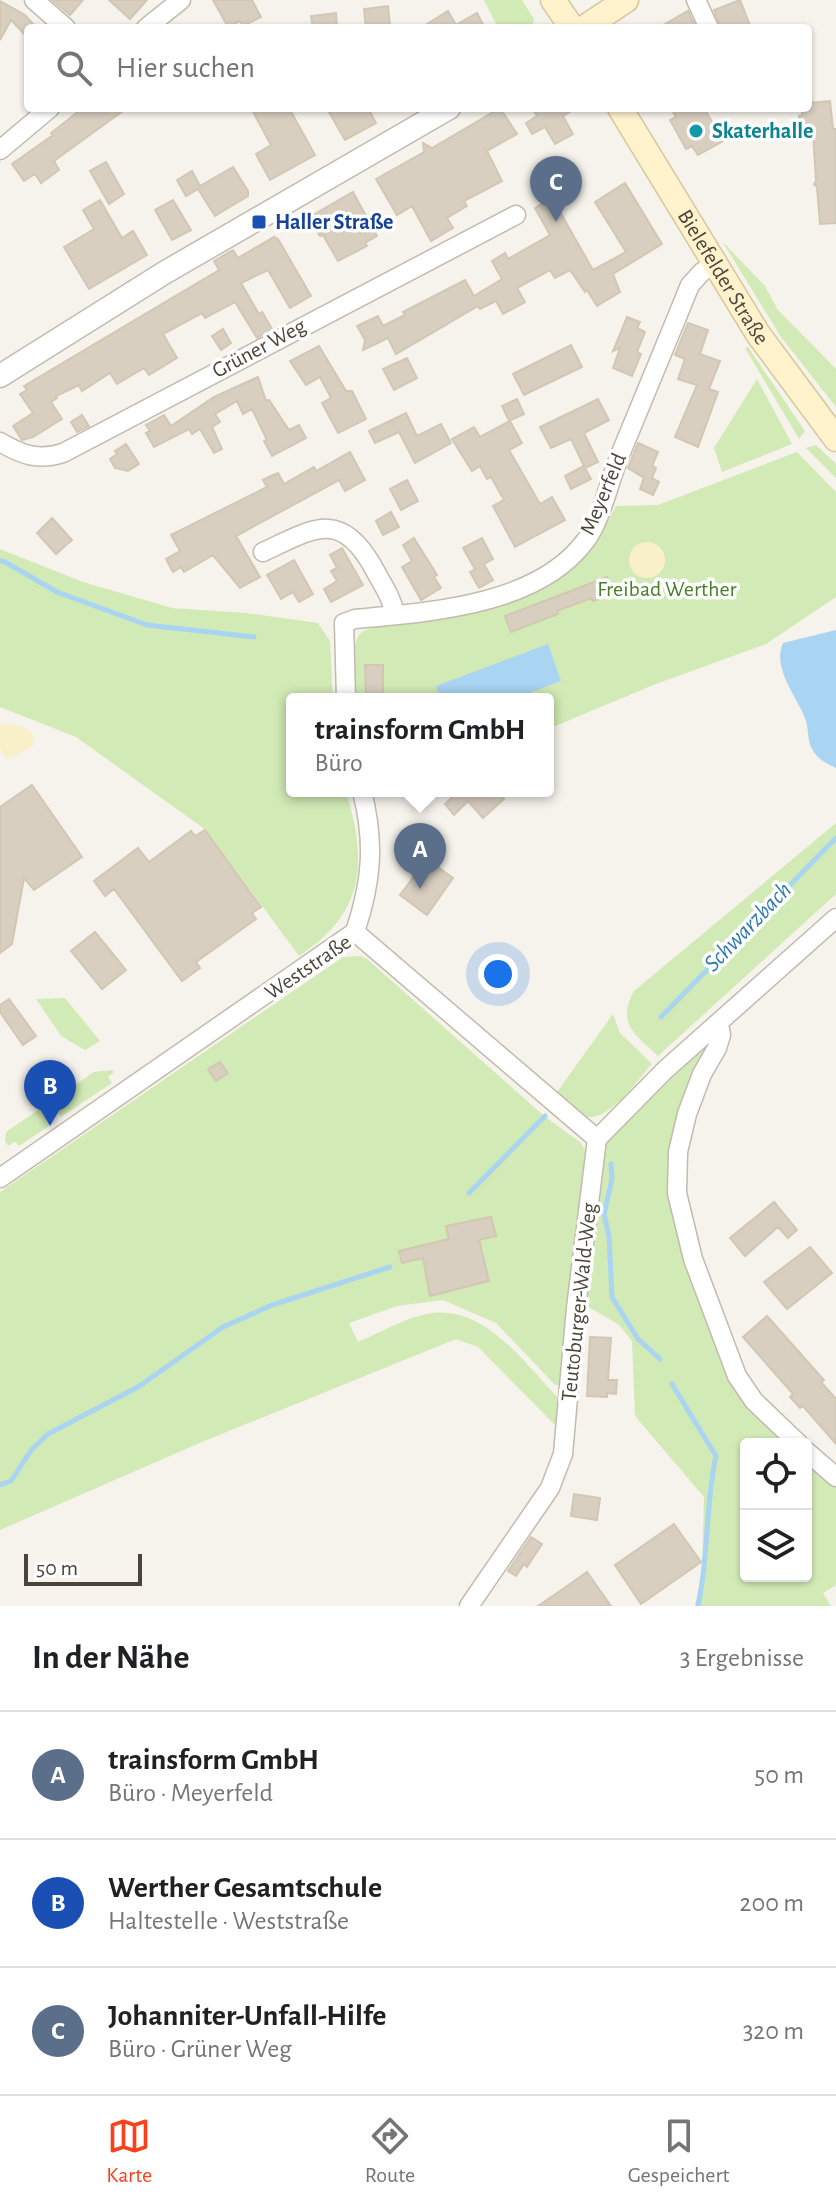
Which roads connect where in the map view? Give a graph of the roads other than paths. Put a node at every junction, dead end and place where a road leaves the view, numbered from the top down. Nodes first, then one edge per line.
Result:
1 (34, 0) edge
2 (181, 0) edge
3 (553, 0) edge
4 (626, 0) edge
5 (696, 0) edge
6 (61, 24) edge
7 (151, 24) edge
8 (569, 24) edge
9 (590, 24) edge
10 (707, 24) edge
11 (45, 112) edge
12 (442, 112) edge
13 (622, 112) edge
14 (0, 150) edge
15 (516, 215) dead end
16 (714, 264) junction
17 (0, 376) edge
18 (836, 439) edge
19 (0, 442) edge
20 (263, 552) dead end
21 (395, 615) junction
22 (346, 693) edge
23 (363, 797) edge
24 (836, 918) edge
25 (355, 932) junction
26 (719, 1024) junction
27 (597, 1139) junction
28 (0, 1178) edge
29 (793, 1438) edge
30 (812, 1456) edge
31 (836, 1477) edge
32 (469, 1606) edge

1 - 6 street
2 - 7 street
3 - 8 main road
4 - 9 main road
5 - 10 street
11 - 14 street
12 - 17 street
13 - 16 main road, Bielefelder Straße
15 - 19 street, Grüner Weg
16 - 18 main road, Bielefelder Straße
16 - 21 street, Meyerfeld
20 - 21 street
21 - 22 street, Meyerfeld
23 - 25 street
24 - 26 street
25 - 27 street, Weststraße
25 - 28 street, Weststraße
26 - 27 street
26 - 29 street
27 - 32 street, Teutoburger-Wald-Weg
30 - 31 street

